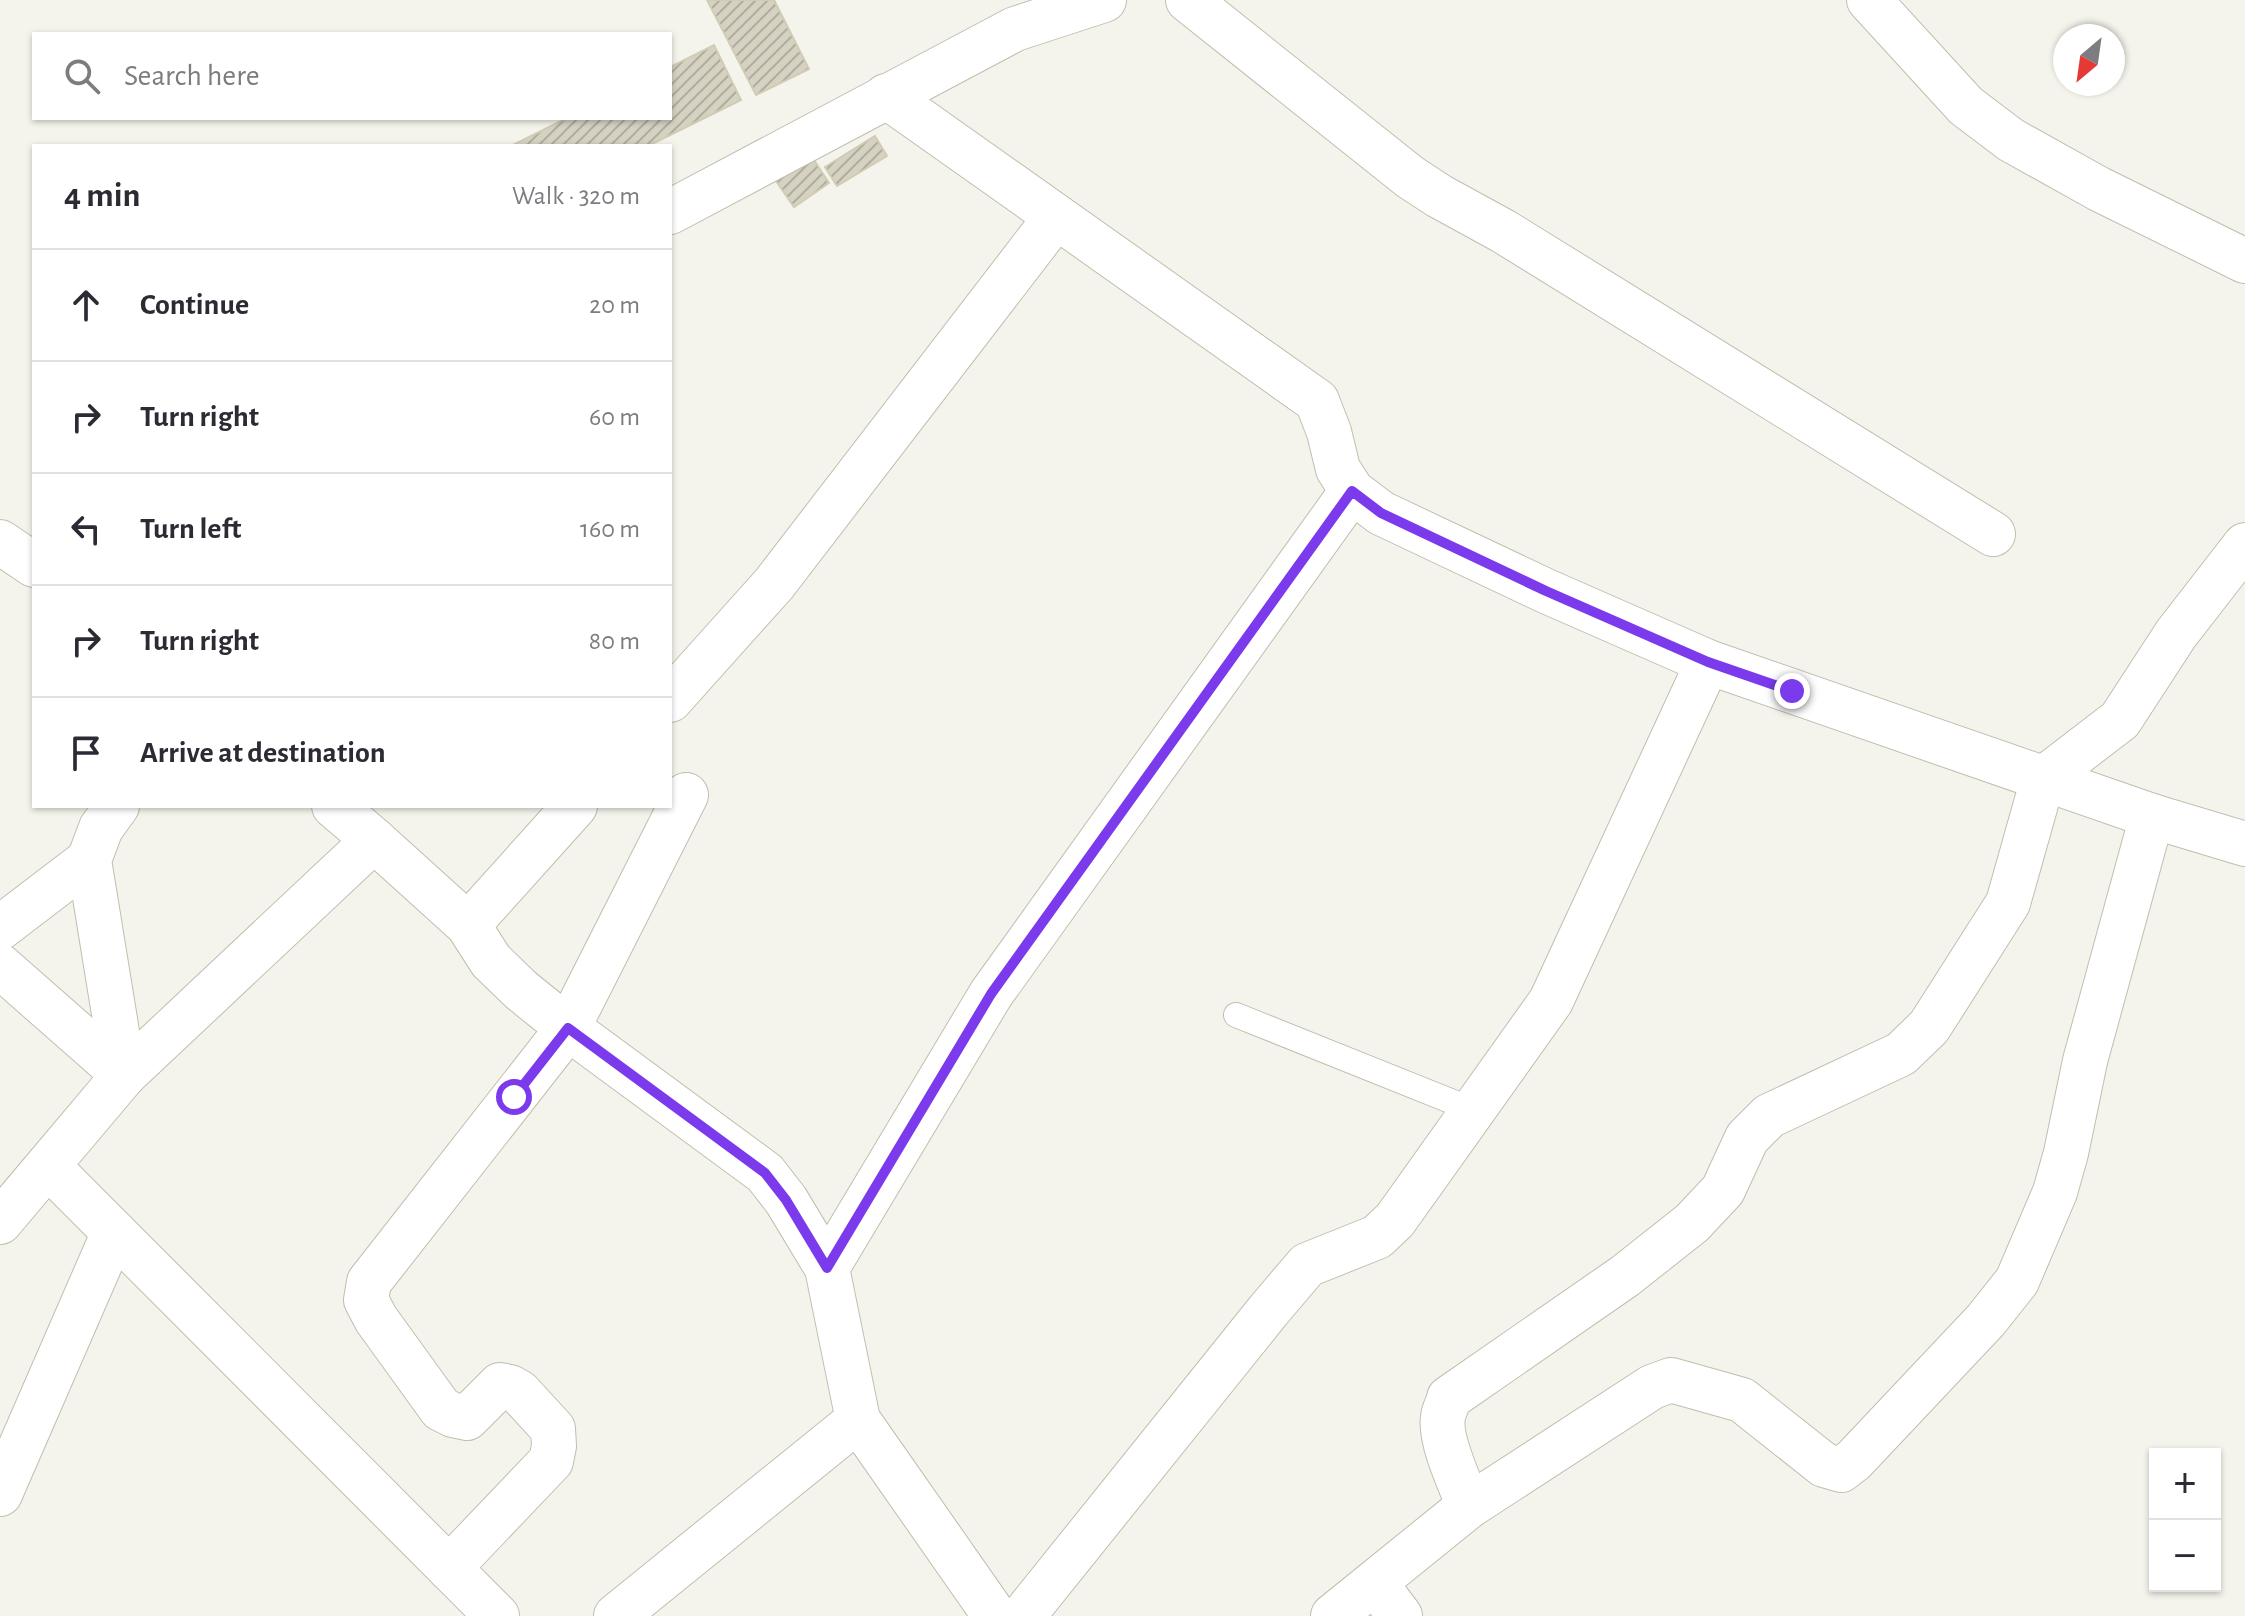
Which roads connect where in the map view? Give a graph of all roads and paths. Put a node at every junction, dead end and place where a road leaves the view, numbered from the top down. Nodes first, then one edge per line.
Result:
1 (1104, 0) edge
2 (1188, 0) edge
3 (1869, 0) edge
4 (1003, 14) edge
5 (886, 96) junction
6 (672, 211) edge
7 (1056, 217) junction
8 (2245, 261) edge
9 (1352, 491) junction
10 (1993, 534) dead end
11 (0, 542) edge
12 (2245, 545) edge
13 (32, 564) edge
14 (1708, 662) junction
15 (672, 698) edge
16 (2043, 779) junction
17 (686, 795) dead end
18 (116, 808) edge
19 (336, 808) edge
20 (573, 808) edge
21 (2152, 816) junction
22 (374, 840) junction
23 (2245, 844) edge
24 (89, 860) junction
25 (468, 925) junction
26 (0, 928) edge
27 (0, 966) edge
28 (1236, 1015) dead end
29 (568, 1028) junction
30 (124, 1075) junction
31 (1473, 1110) junction
32 (48, 1166) junction
33 (0, 1222) edge
34 (114, 1232) junction
35 (827, 1268) junction
36 (858, 1420) junction
37 (0, 1494) edge
38 (1469, 1506) junction
39 (449, 1568) junction
40 (1388, 1600) edge
41 (497, 1616) edge
42 (616, 1616) edge
43 (995, 1616) edge
44 (1023, 1616) edge
45 (1333, 1616) edge

1 - 4 street
2 - 10 street
3 - 8 street
4 - 5 street
5 - 6 street
5 - 7 street
7 - 9 street
7 - 15 street
9 - 14 street
9 - 35 street
11 - 13 street
12 - 16 street
14 - 16 street
14 - 31 street
16 - 21 street
16 - 38 street
17 - 29 street
18 - 24 street
19 - 22 street
20 - 25 street
21 - 23 street
21 - 38 street
22 - 25 street
22 - 30 street
24 - 26 street
24 - 30 street
25 - 29 street
27 - 30 street
28 - 31 lane
29 - 35 street
29 - 39 street
30 - 32 street
31 - 44 street
32 - 33 street
32 - 34 street
34 - 37 street
34 - 39 street
35 - 36 street
36 - 42 street
36 - 43 street
38 - 40 street
39 - 41 street
40 - 45 street

